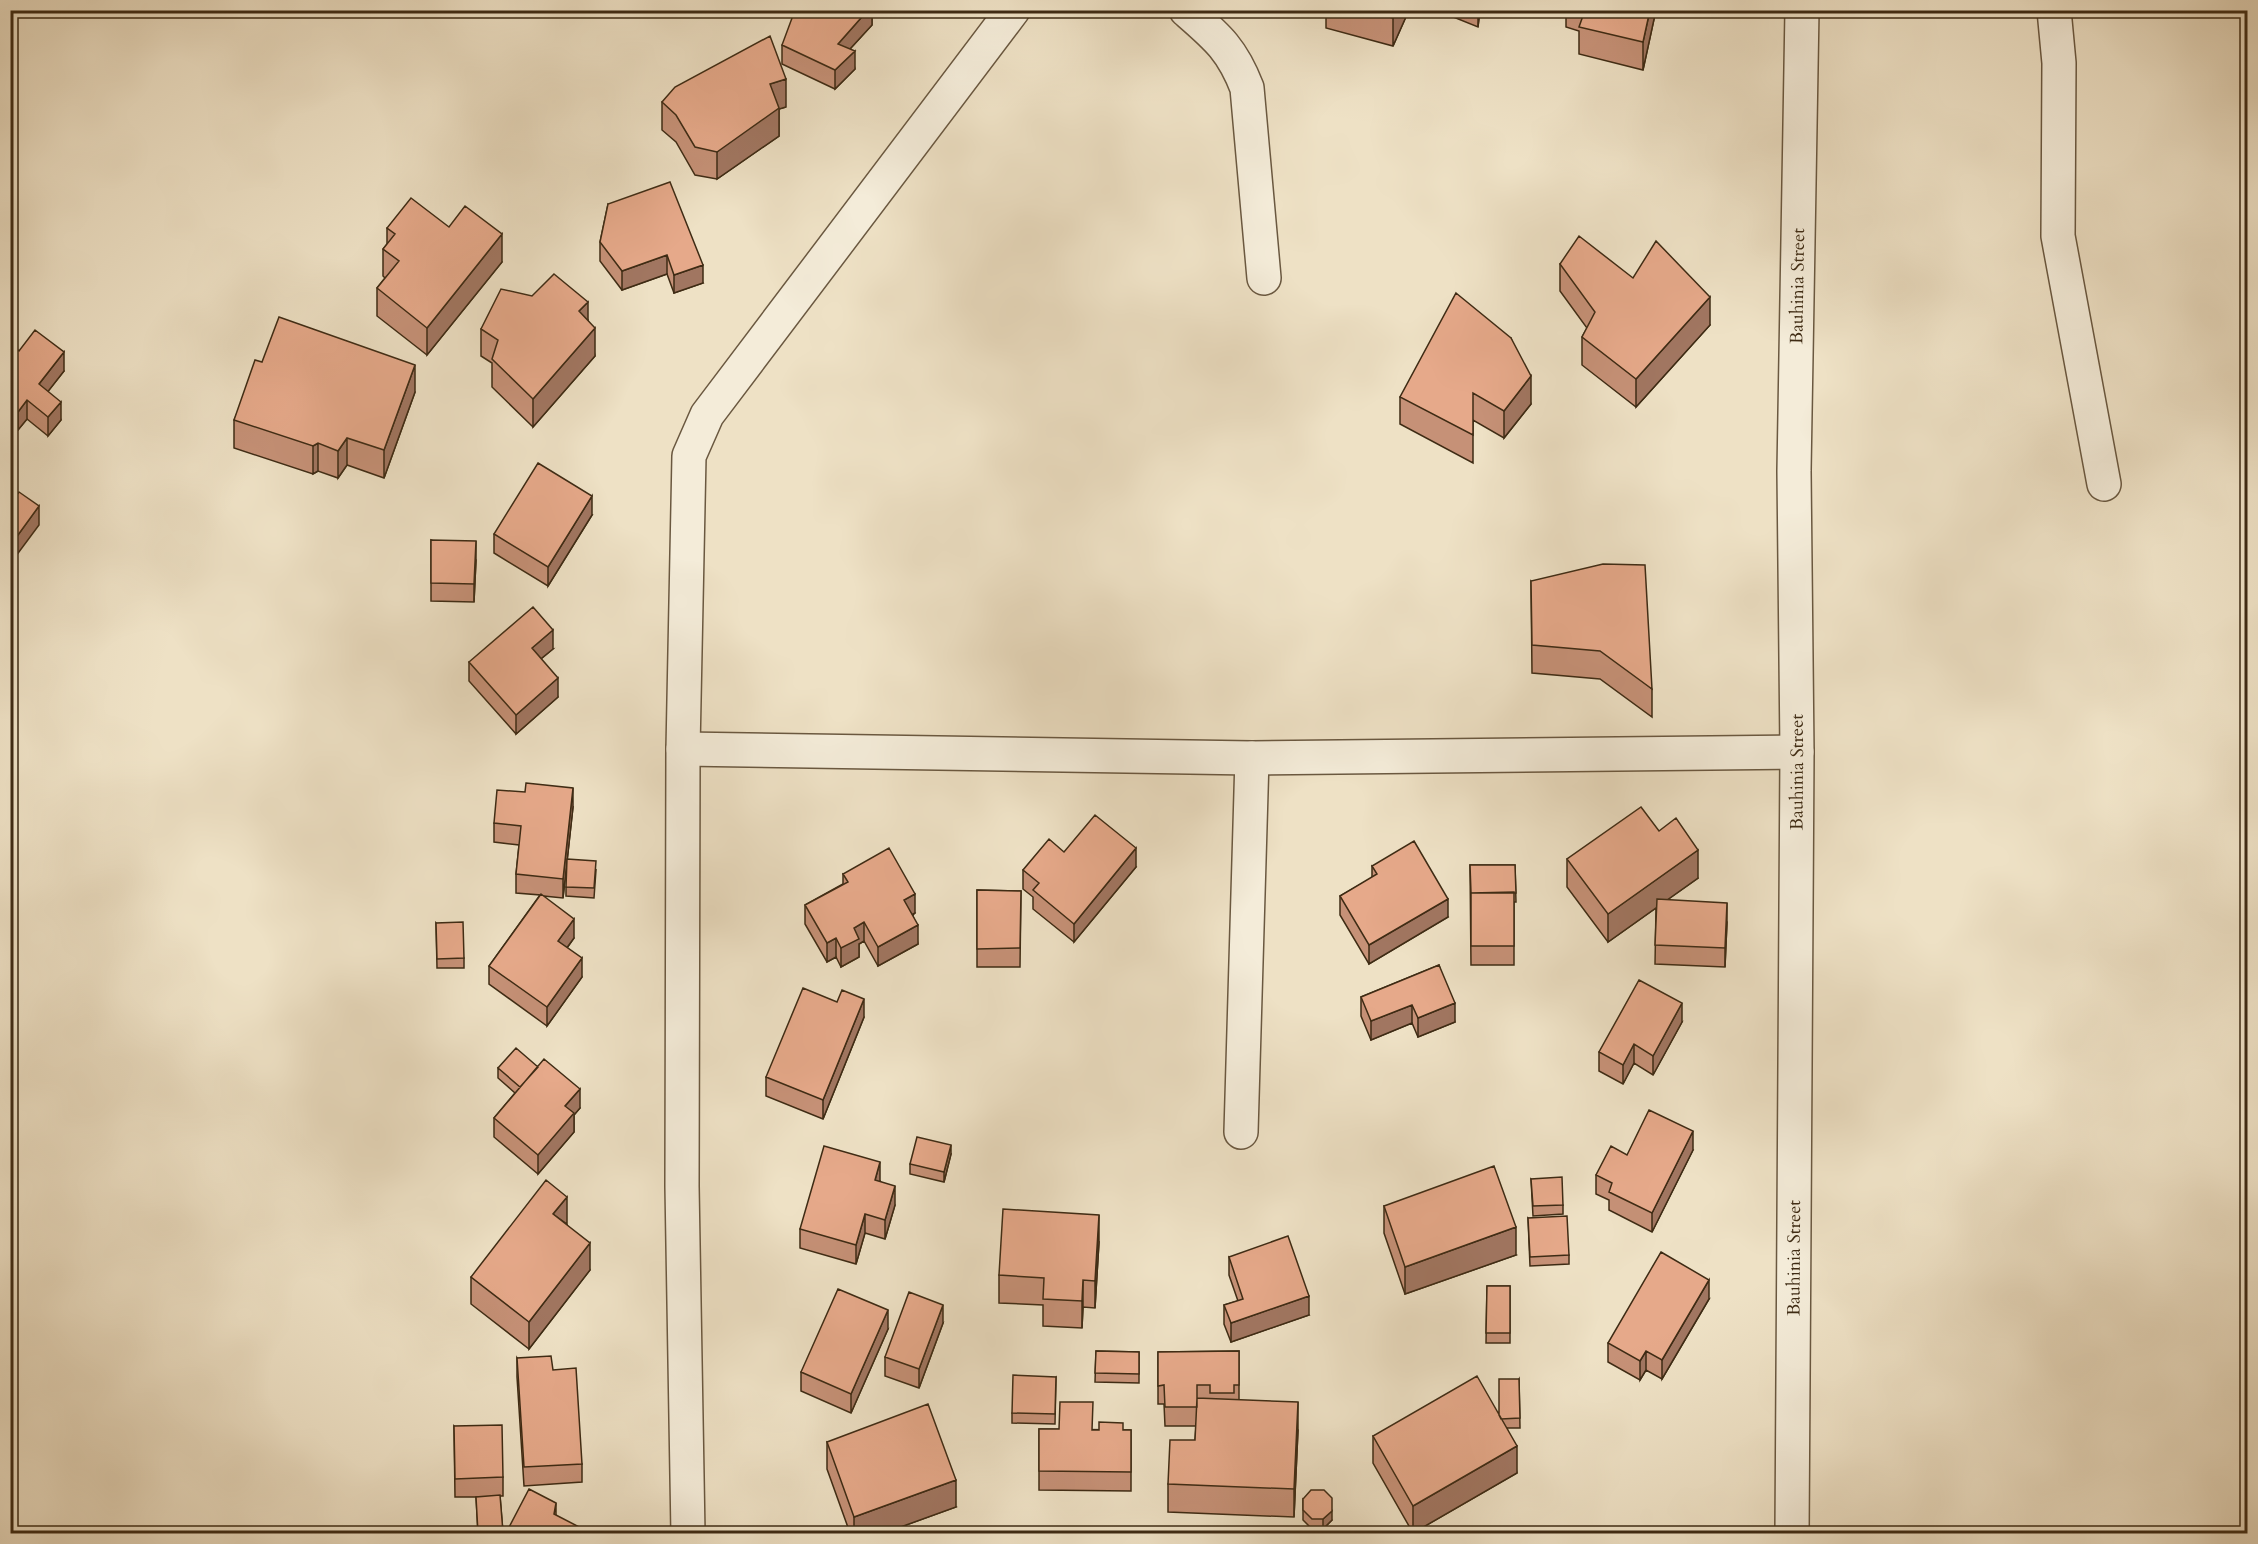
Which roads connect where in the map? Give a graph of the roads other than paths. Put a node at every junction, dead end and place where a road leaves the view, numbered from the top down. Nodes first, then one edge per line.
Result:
1 (1013, 10) edge
2 (1186, 10) edge
3 (1802, 10) edge
4 (2054, 10) edge
5 (1264, 278) dead end
6 (2104, 484) dead end
7 (683, 749) junction
8 (1797, 752) junction
9 (1252, 758) junction
10 (1241, 1132) dead end
11 (688, 1533) edge
12 (1792, 1533) edge

1 - 7 street
2 - 5 street
3 - 8 street, Bauhinia Street
4 - 6 street
7 - 9 street
7 - 11 street
8 - 9 street
8 - 12 street, Bauhinia Street
9 - 10 street

